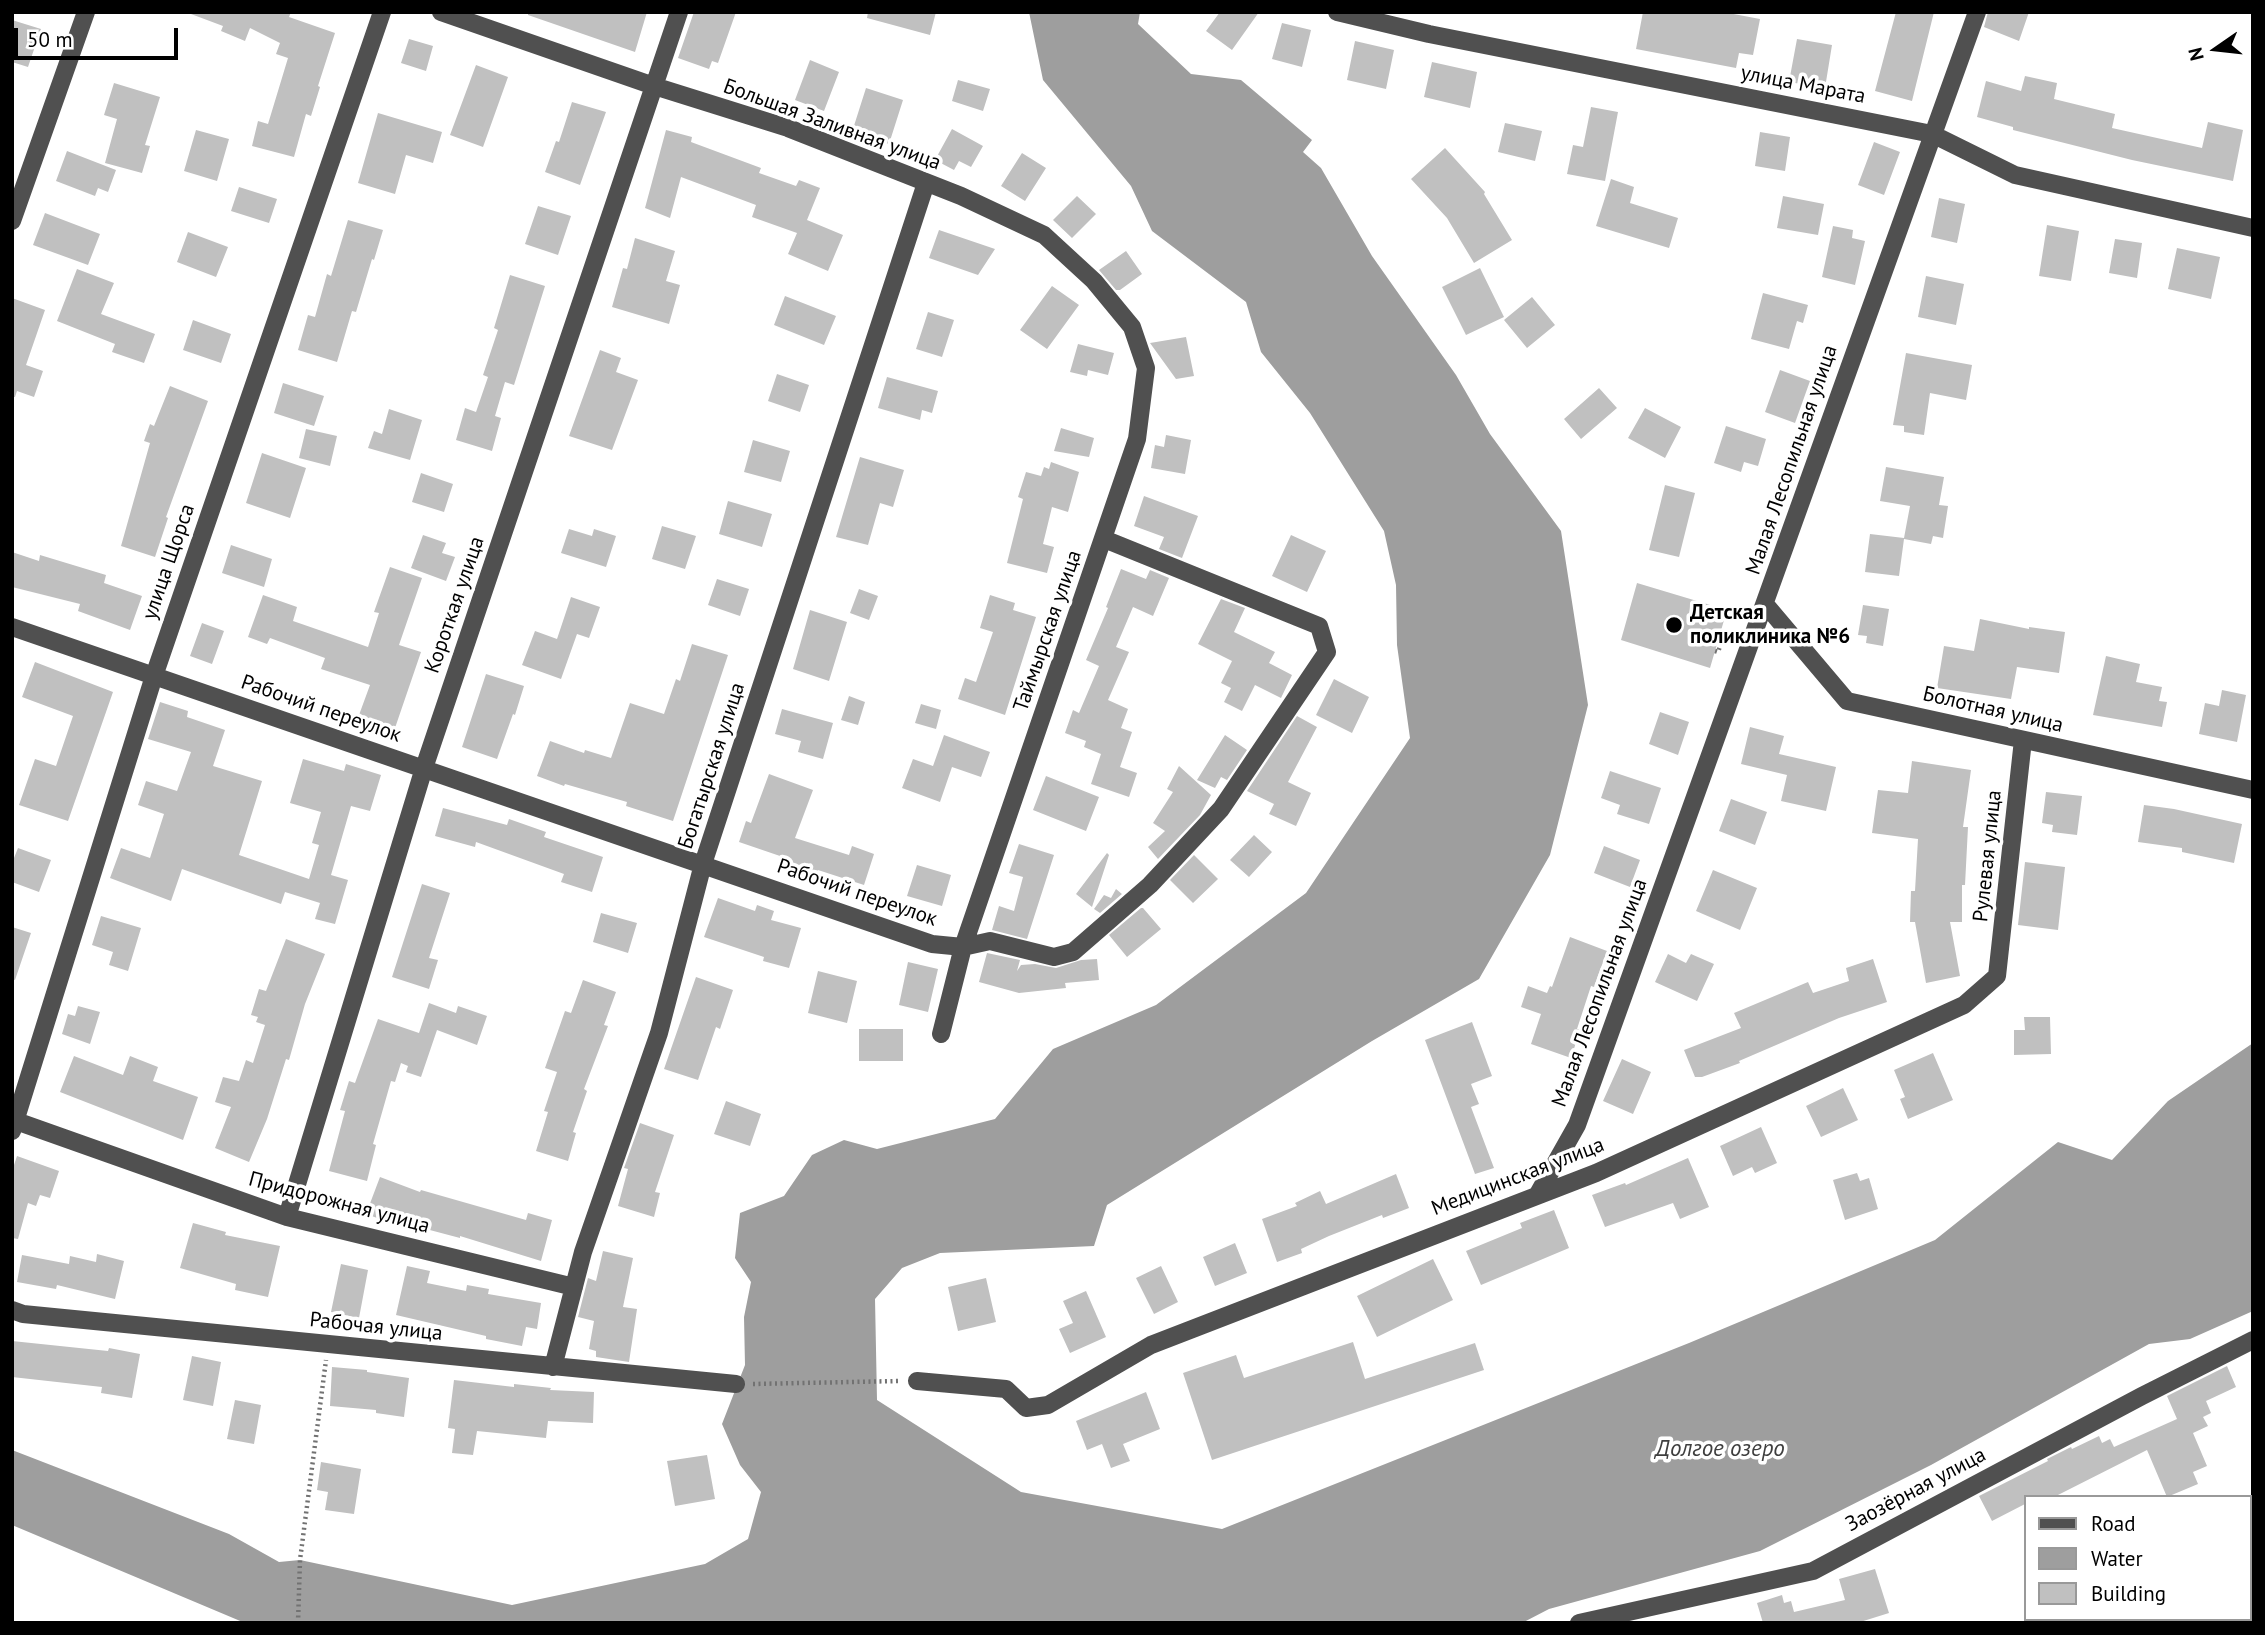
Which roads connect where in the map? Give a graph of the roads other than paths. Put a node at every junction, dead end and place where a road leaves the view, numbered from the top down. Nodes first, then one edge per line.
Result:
1 (86, 12) edge
2 (382, 12) edge
3 (441, 12) edge
4 (679, 12) edge
5 (1337, 12) edge
6 (1977, 12) edge
7 (654, 86) junction
8 (1932, 134) junction
9 (926, 183) junction
10 (12, 221) edge
11 (2253, 228) edge
12 (1132, 327) joint
13 (1104, 539) junction
14 (1765, 604) junction
15 (12, 627) edge
16 (153, 676) junction
17 (2023, 740) junction
18 (424, 768) junction
19 (2253, 790) edge
20 (704, 864) junction
21 (963, 947) junction
22 (1997, 976) joint
23 (942, 1034) dead end
24 (14, 1126) edge
25 (1538, 1194) junction
26 (287, 1217) junction
27 (575, 1287) junction
28 (12, 1310) edge
29 (2253, 1340) edge
30 (553, 1367) junction
31 (917, 1381) road end
32 (736, 1384) road end
33 (1579, 1623) edge

1 - 10 street
2 - 16 street, улица Щорса
3 - 7 street, Большая Заливная улица
4 - 7 street, Короткая улица
5 - 8 street, улица Марата
6 - 8 street, Малая Лесопильная улица
7 - 9 street, Большая Заливная улица
7 - 18 street, Короткая улица
8 - 11 street, улица Марата
8 - 14 street, Малая Лесопильная улица
9 - 12 street, Большая Заливная улица
9 - 20 street, Богатырская улица
12 - 13 street, Таймырская улица
13 - 21 street, Таймырская улица
13 - 21 street, Рабочий переулок
14 - 17 street, Болотная улица
14 - 25 street, Малая Лесопильная улица
15 - 16 street, Рабочий переулок
16 - 18 street, Рабочий переулок
16 - 24 street, улица Щорса
17 - 19 street, Болотная улица
17 - 22 street, Рулевая улица
18 - 20 street, Рабочий переулок
18 - 26 street, Короткая улица
20 - 21 street, Рабочий переулок
20 - 27 street, Богатырская улица
21 - 23 street, Таймырская улица
22 - 25 street, Медицинская улица
24 - 26 street, Придорожная улица
25 - 31 street, Медицинская улица
26 - 27 street, Придорожная улица
27 - 30 street, Богатырская улица
28 - 30 street, Рабочая улица
29 - 33 street, Заозёрная улица
30 - 32 street, Рабочая улица

